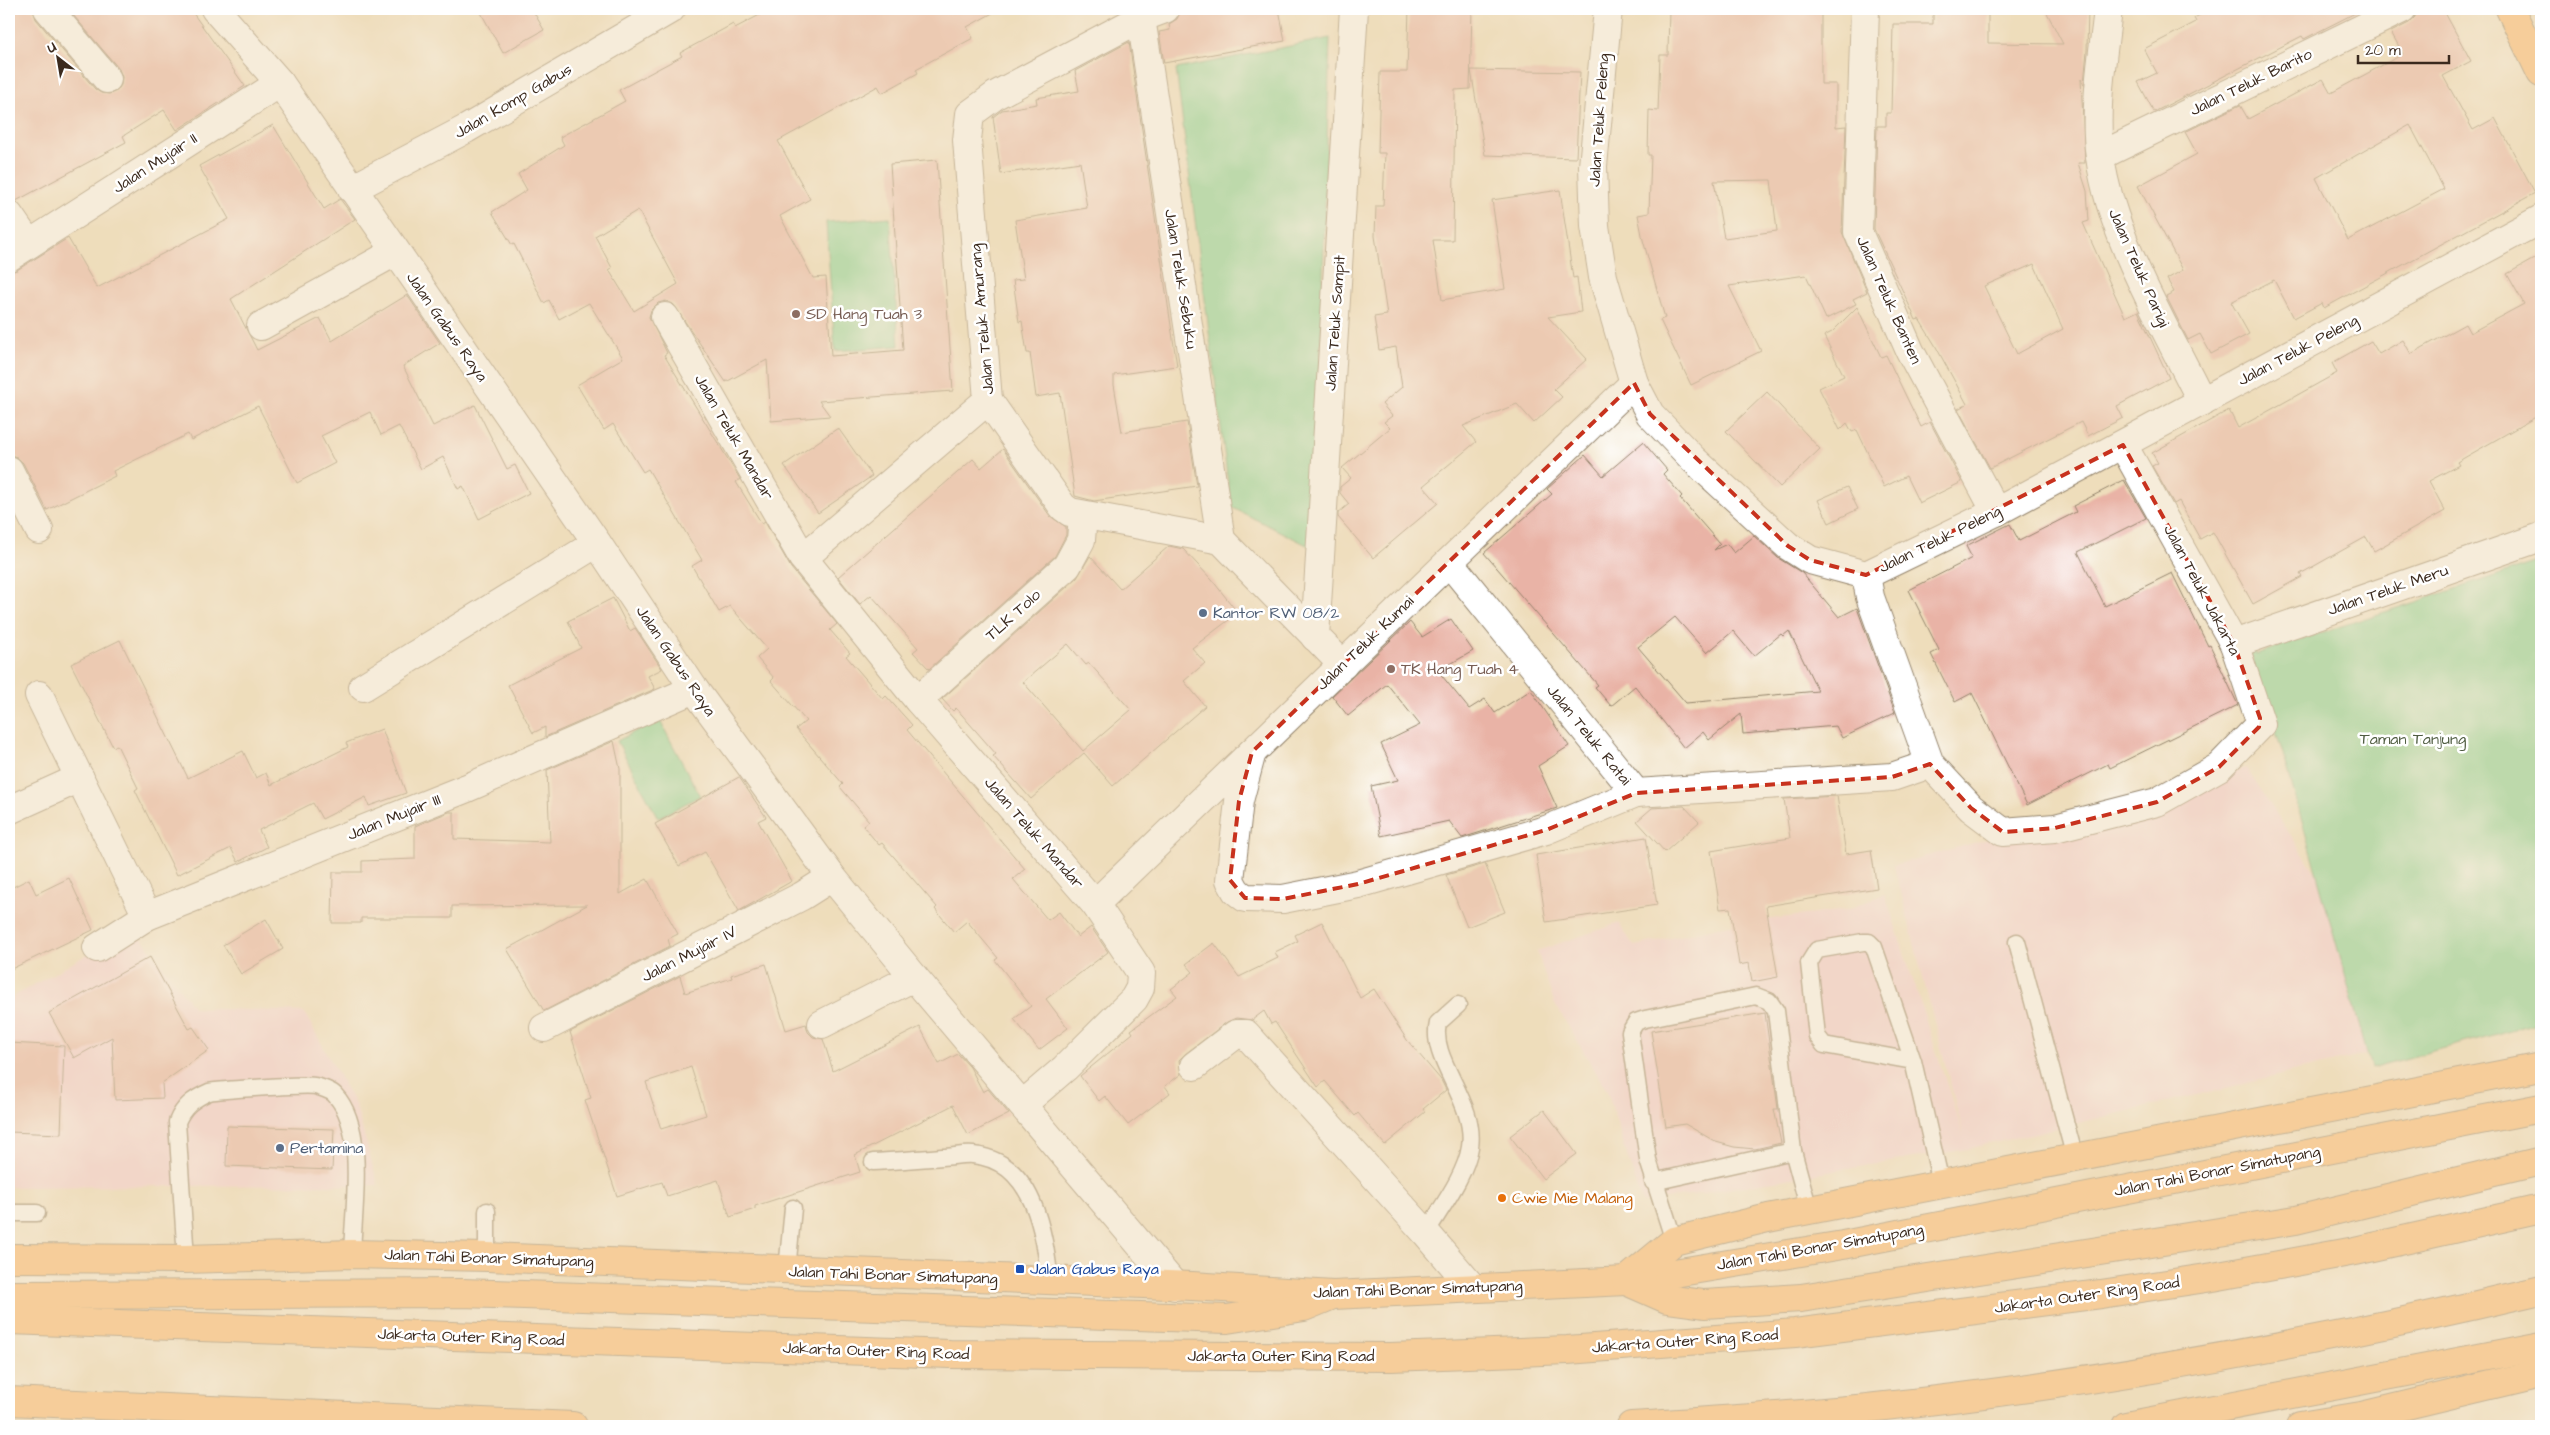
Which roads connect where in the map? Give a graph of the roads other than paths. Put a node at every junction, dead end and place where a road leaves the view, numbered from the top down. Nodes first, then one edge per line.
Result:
1 (48, 9) edge
2 (215, 9) edge
3 (671, 9) edge
4 (1354, 9) edge
5 (1608, 9) edge
6 (1865, 9) edge
7 (2108, 9) edge
8 (2402, 9) edge
9 (2510, 9) edge
10 (2528, 9) edge
11 (1153, 13) edge
12 (2541, 35) edge
13 (2541, 73) edge
14 (107, 79) dead end
15 (280, 83) junction
16 (2100, 156) junction
17 (368, 180) junction
18 (9, 215) edge
19 (2541, 219) edge
20 (19, 250) edge
21 (395, 252) junction
22 (665, 317) dead end
23 (261, 326) dead end
24 (1634, 383) junction
25 (988, 400) junction
26 (2202, 402) junction
27 (2123, 445) junction
28 (9, 470) edge
29 (1996, 512) junction
30 (1083, 515) junction
31 (39, 530) dead end
32 (2541, 536) edge
33 (1221, 540) junction
34 (597, 543) junction
35 (804, 558) junction
36 (1449, 562) junction
37 (1866, 575) junction
38 (1315, 637) junction
39 (2234, 644) junction
40 (1342, 665) junction
41 (362, 687) dead end
42 (694, 689) junction
43 (39, 695) dead end
44 (918, 700) junction
45 (1252, 752) junction
46 (1930, 764) junction
47 (80, 778) junction
48 (1636, 793) junction
49 (9, 810) edge
50 (832, 877) junction
51 (1095, 904) junction
52 (147, 916) junction
53 (2017, 942) dead end
54 (97, 948) dead end
55 (914, 977) junction
56 (1458, 1005) dead end
57 (822, 1024) dead end
58 (544, 1028) dead end
59 (1913, 1061) junction
60 (1194, 1066) dead end
61 (2541, 1067) edge
62 (1029, 1099) junction
63 (2541, 1108) edge
64 (1793, 1151) junction
65 (2075, 1158) junction
66 (2541, 1161) edge
67 (873, 1162) dead end
68 (1653, 1182) junction
69 (1941, 1183) junction
70 (793, 1208) dead end
71 (2541, 1208) edge
72 (1809, 1210) junction
73 (487, 1211) dead end
74 (9, 1213) edge
75 (37, 1214) dead end
76 (1426, 1233) junction
77 (1674, 1241) junction
78 (352, 1254) junction
79 (487, 1257) junction
80 (9, 1258) edge
81 (186, 1259) junction
82 (787, 1270) junction
83 (1050, 1281) junction
84 (1626, 1281) junction
85 (1175, 1286) junction
86 (1472, 1288) junction
87 (2541, 1290) edge
88 (1333, 1294) junction
89 (9, 1295) edge
90 (9, 1320) edge
91 (2541, 1346) edge
92 (2541, 1373) edge
93 (9, 1402) edge
94 (573, 1426) edge
95 (1631, 1426) edge
96 (2126, 1426) edge
97 (2300, 1426) edge

1 - 14 street
2 - 15 street, Jalan Gabus Raya
3 - 17 street, Jalan Komp Gabus
4 - 38 street, Jalan Teluk Sampit
5 - 24 street, Jalan Teluk Peleng
6 - 29 street, Jalan Teluk Banten
7 - 16 street, Jalan Teluk Parigi
8 - 16 street, Jalan Teluk Barito
9 - 13 main road
10 - 12 main road
11 - 25 street, Jalan Teluk Amurang
11 - 33 street, Jalan Teluk Sebuku
15 - 17 street, Jalan Gabus Raya
15 - 20 street, Jalan Mujair II
16 - 26 street, Jalan Teluk Parigi
17 - 21 street, Jalan Gabus Raya
18 - 20 street, Jalan Mujair II
19 - 26 street, Jalan Teluk Peleng
21 - 23 street
21 - 34 street, Jalan Gabus Raya
22 - 35 street, Jalan Teluk Mandar
24 - 36 street, Jalan Teluk Kumai
24 - 37 street, Jalan Teluk Peleng
25 - 30 street, Jalan Teluk Amurang
25 - 35 street
26 - 27 street, Jalan Teluk Peleng
27 - 29 street, Jalan Teluk Peleng
27 - 39 street, Jalan Teluk Jakarta
28 - 31 street
29 - 37 street, Jalan Teluk Peleng
30 - 33 street, Jalan Teluk Amurang
30 - 44 street, TLK Tolo
32 - 39 street, Jalan Teluk Meru
33 - 38 street
34 - 41 street
34 - 42 street, Jalan Gabus Raya
35 - 44 street, Jalan Teluk Mandar
36 - 40 street, Jalan Teluk Kumai
36 - 48 street, Jalan Teluk Ratai
37 - 46 street, Jalan Teluk Jakarta
38 - 40 street
39 - 46 street, Jalan Teluk Jakarta
40 - 45 street, Jalan Teluk Kumai
42 - 50 street, Jalan Gabus Raya
42 - 52 street, Jalan Mujair III
43 - 47 street
44 - 51 street, Jalan Teluk Mandar
45 - 48 street
45 - 51 street, Jalan Teluk Kumai
46 - 48 street, Jalan Teluk Ratai
47 - 49 street
47 - 52 street
50 - 55 street, Jalan Gabus Raya
50 - 58 street, Jalan Mujair IV
51 - 62 street, Jalan Teluk Mandar
52 - 54 street, Jalan Mujair III
53 - 65 lane
55 - 57 street
55 - 62 street, Jalan Gabus Raya
56 - 76 lane
59 - 59 lane
59 - 69 lane
60 - 76 street
61 - 65 main road
62 - 85 street, Jalan Gabus Raya
63 - 84 main road, Jalan Tahi Bonar Simatupang
64 - 68 lane
64 - 68 lane
64 - 72 lane
65 - 69 main road
66 - 84 main road
67 - 83 lane
68 - 77 lane
69 - 72 main road
70 - 82 lane
71 - 90 main road, Jakarta Outer Ring Road
72 - 77 main road
73 - 79 lane
74 - 75 lane
76 - 86 street
77 - 84 main road
78 - 79 main road, Jalan Tahi Bonar Simatupang
78 - 81 main road, Jalan Tahi Bonar Simatupang
78 - 81 lane
79 - 82 main road, Jalan Tahi Bonar Simatupang
80 - 81 main road, Jalan Tahi Bonar Simatupang
82 - 83 main road, Jalan Tahi Bonar Simatupang
83 - 85 main road, Jalan Tahi Bonar Simatupang
84 - 86 main road, Jalan Tahi Bonar Simatupang
85 - 88 main road, Jalan Tahi Bonar Simatupang
86 - 88 main road, Jalan Tahi Bonar Simatupang
87 - 95 main road
88 - 89 main road
91 - 96 main road
92 - 97 main road
93 - 94 main road

